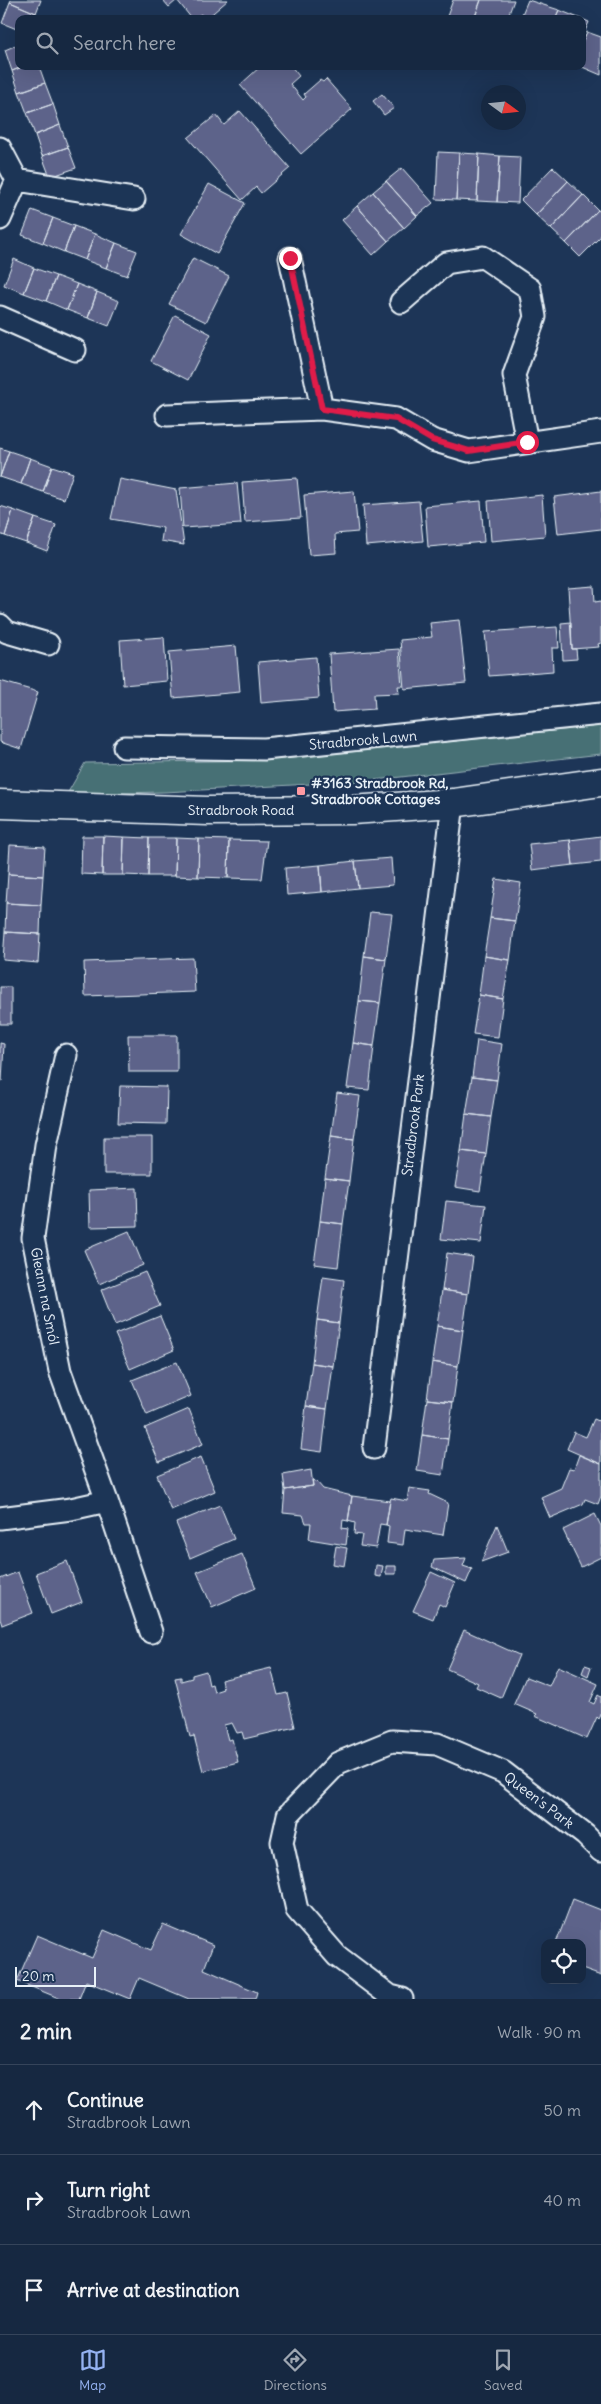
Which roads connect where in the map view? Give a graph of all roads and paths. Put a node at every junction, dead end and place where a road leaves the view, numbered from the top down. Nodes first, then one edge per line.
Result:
1 (0, 148) edge
2 (17, 180) junction
3 (134, 199) dead end
4 (0, 219) edge
5 (290, 258) dead end
6 (401, 302) dead end
7 (0, 317) edge
8 (75, 350) dead end
9 (322, 409) junction
10 (167, 416) dead end
11 (601, 432) edge
12 (527, 442) junction
13 (0, 625) edge
14 (48, 644) dead end
15 (601, 714) edge
16 (124, 747) dead end
17 (601, 782) edge
18 (453, 803) junction
19 (0, 804) edge
20 (66, 1055) dead end
21 (374, 1448) dead end
22 (107, 1501) junction
23 (0, 1518) edge
24 (151, 1632) dead end
25 (601, 1851) edge
26 (402, 1999) edge

1 - 2 street
2 - 3 street
2 - 4 street
5 - 9 street
6 - 12 street
7 - 8 street
9 - 10 street
9 - 12 street
11 - 12 street
13 - 14 street
15 - 16 street, Stradbrook Lawn
17 - 18 main road, Stradbrook Road
18 - 19 main road, Stradbrook Road
18 - 21 street, Stradbrook Park
20 - 22 street, Gleann na Smól
22 - 23 street
22 - 24 street, Gleann na Smól
25 - 26 street, Queen's Park

